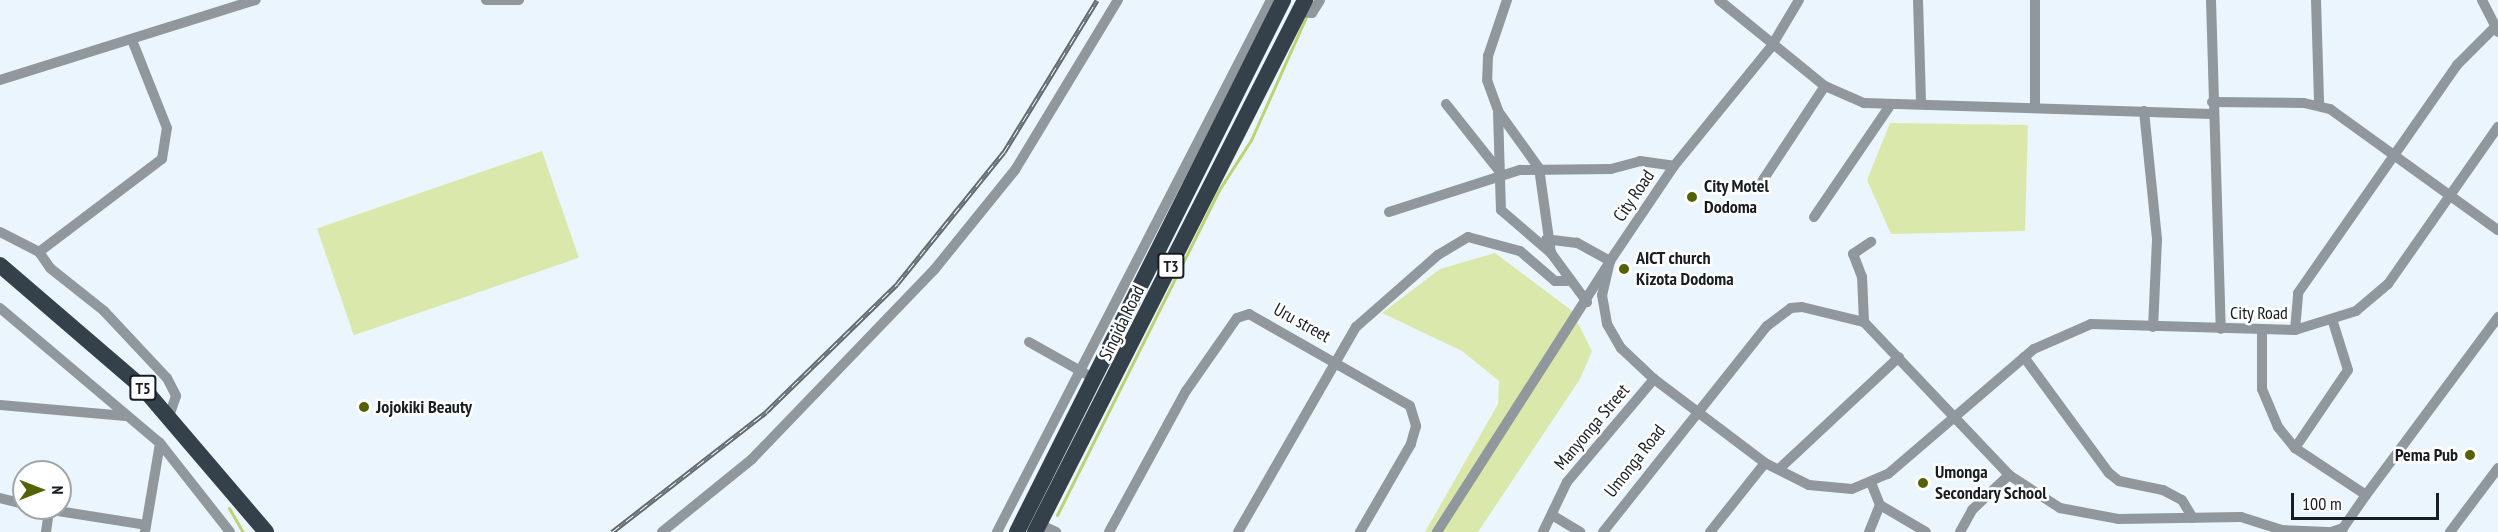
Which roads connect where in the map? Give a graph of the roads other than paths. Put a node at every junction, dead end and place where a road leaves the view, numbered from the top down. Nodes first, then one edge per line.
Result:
1 (256, 0) edge
2 (486, 0) edge
3 (519, 0) edge
4 (1118, 0) edge
5 (1270, 0) edge
6 (1283, 0) edge
7 (1320, 0) edge
8 (1507, 0) edge
9 (1719, 0) edge
10 (1799, 0) edge
11 (1918, 0) edge
12 (2035, 0) edge
13 (2211, 0) edge
14 (2316, 0) edge
15 (2482, 0) edge
16 (1302, 6) edge
17 (2496, 29) edge
18 (132, 40) junction
19 (1771, 47) junction
20 (0, 80) edge
21 (1825, 86) junction
22 (1921, 102) junction
23 (2212, 102) junction
24 (1446, 104) dead end
25 (2319, 104) junction
26 (2035, 105) junction
27 (1890, 107) junction
28 (1498, 111) junction
29 (2144, 111) junction
30 (2212, 114) junction
31 (2498, 127) edge
32 (2396, 153) junction
33 (1674, 166) junction
34 (1539, 168) junction
35 (1501, 174) junction
36 (1759, 186) dead end
37 (2448, 193) junction
38 (1389, 212) dead end
39 (1814, 217) dead end
40 (2498, 230) edge
41 (0, 232) edge
42 (1546, 239) junction
43 (1871, 242) dead end
44 (39, 252) junction
45 (1551, 253) junction
46 (1610, 261) junction
47 (0, 265) edge
48 (1567, 281) junction
49 (1587, 302) junction
50 (0, 308) edge
51 (2498, 317) edge
52 (1864, 322) junction
53 (2333, 322) junction
54 (2153, 327) junction
55 (2221, 329) junction
56 (2262, 329) junction
57 (2295, 330) junction
58 (1029, 342) dead end
59 (1899, 357) junction
60 (2025, 357) junction
61 (1336, 361) junction
62 (1088, 375) junction
63 (1654, 379) junction
64 (0, 405) edge
65 (1694, 412) junction
66 (126, 416) junction
67 (170, 416) junction
68 (1957, 416) junction
69 (160, 443) junction
70 (2295, 448) junction
71 (1765, 463) junction
72 (2498, 468) edge
73 (1779, 469) junction
74 (2009, 475) junction
75 (1871, 483) junction
76 (2366, 495) junction
77 (1880, 505) junction
78 (72, 515) edge
79 (1552, 515) junction
80 (2193, 518) junction
81 (2217, 526) edge
82 (1037, 528) edge
83 (145, 529) edge
84 (230, 532) edge
85 (266, 532) edge
86 (662, 532) edge
87 (997, 532) edge
88 (1017, 532) edge
89 (1056, 532) edge
90 (1109, 532) edge
91 (1238, 532) edge
92 (1360, 532) edge
93 (1437, 532) edge
94 (1544, 532) edge
95 (1580, 532) edge
96 (1604, 532) edge
97 (1710, 532) edge
98 (1869, 532) edge
99 (1926, 532) edge
100 (1960, 532) edge
101 (2330, 532) edge
102 (2450, 532) edge

1 - 18 street
2 - 3 street
4 - 86 street
5 - 62 street
6 - 62 highway, Singida Road / T3
7 - 16 street
8 - 28 street
9 - 19 street
10 - 19 street, City Road
11 - 22 street
12 - 26 street
13 - 23 street
14 - 25 street
15 - 17 street
16 - 82 highway, Singida Road / T3
17 - 32 street
18 - 20 street
18 - 44 street
19 - 21 street
19 - 33 street, City Road
21 - 27 street
21 - 36 street
22 - 26 street
22 - 27 street
23 - 25 street
23 - 30 street
24 - 35 street
25 - 32 street
26 - 29 street
27 - 39 street
28 - 34 street
28 - 35 street
29 - 30 street
29 - 54 street
30 - 55 street
31 - 37 street, City Road
32 - 37 street
32 - 57 street
33 - 34 street
33 - 46 street, City Road
34 - 35 street
34 - 42 street
35 - 38 street
35 - 45 street
37 - 40 street
37 - 53 street, City Road
41 - 44 street
42 - 45 street
42 - 46 street
43 - 52 street
44 - 67 street
45 - 48 street
46 - 49 street
46 - 63 street, City Road
47 - 67 highway, T5
48 - 49 street
48 - 61 street
49 - 93 street
50 - 66 street
51 - 76 street
52 - 59 street
52 - 65 street
53 - 57 street, City Road
53 - 70 street
54 - 55 street, City Road
54 - 60 street, City Road
55 - 56 street, City Road
56 - 57 street, City Road
56 - 70 street
58 - 62 street
59 - 68 street
59 - 73 street
60 - 68 street, City Road
60 - 80 street
61 - 90 street, Uru street
61 - 91 street
61 - 92 street, Uru street
62 - 87 street
62 - 88 highway, Singida Road / T3
63 - 65 street, City Road
63 - 79 street, Manyonga Street
64 - 66 street
65 - 71 street, City Road
65 - 96 street, Umonga Road
66 - 69 street
67 - 85 highway, T5
68 - 74 street
68 - 75 street, City Road
69 - 83 street
69 - 84 street
70 - 76 street
71 - 73 street, City Road
71 - 97 street
72 - 102 street
73 - 75 street, City Road
74 - 80 street
74 - 100 street
75 - 77 street
76 - 101 street
77 - 98 street
77 - 99 street
78 - 83 street
79 - 94 street, Manyonga Street
79 - 95 street
80 - 81 street
81 - 101 street
82 - 89 street

